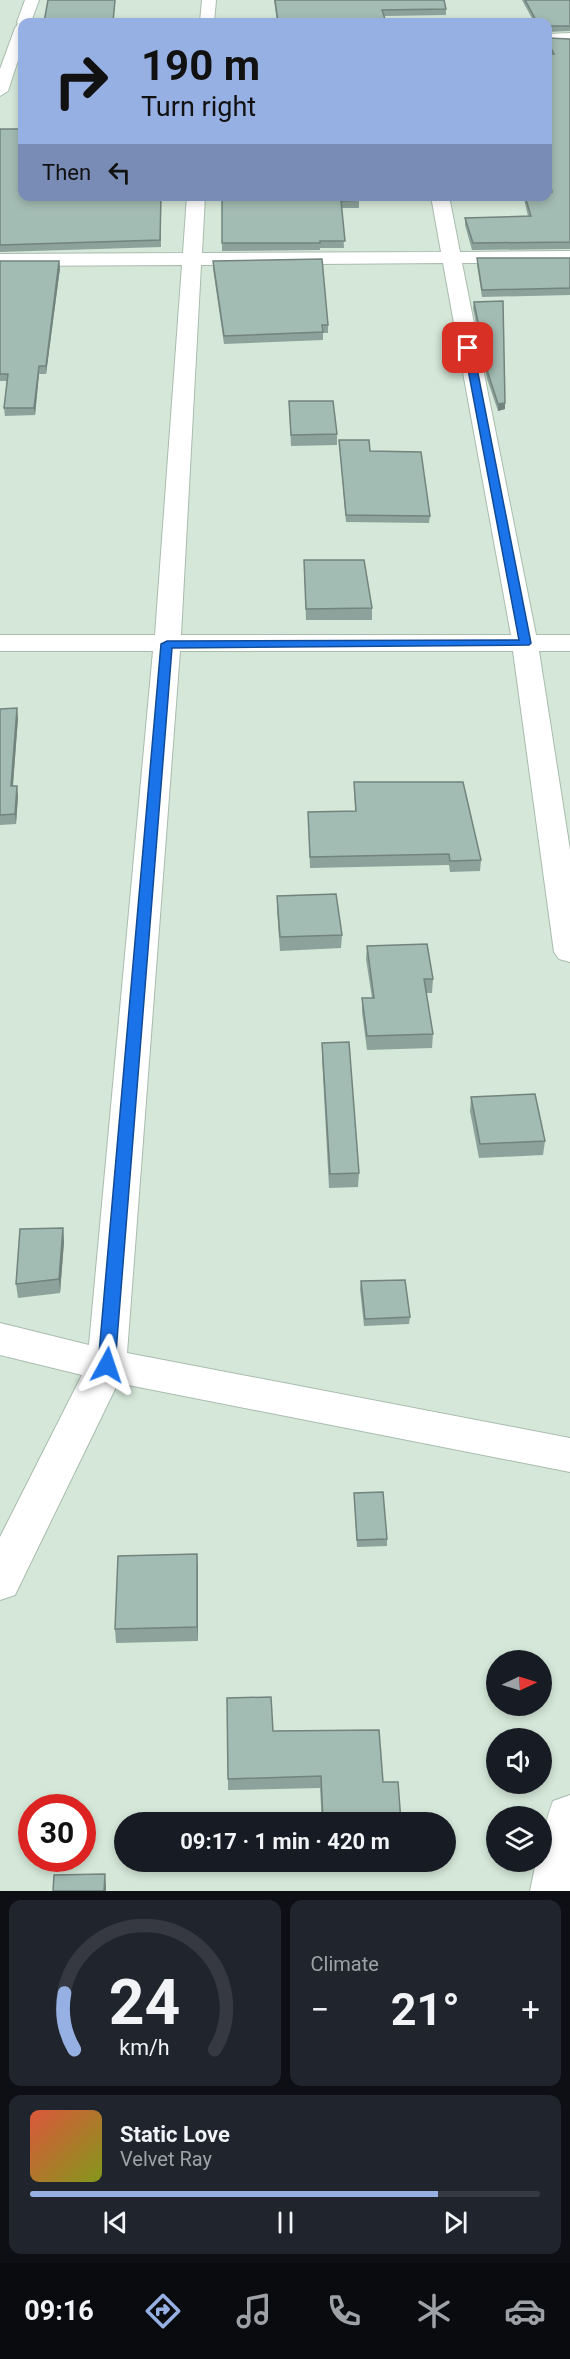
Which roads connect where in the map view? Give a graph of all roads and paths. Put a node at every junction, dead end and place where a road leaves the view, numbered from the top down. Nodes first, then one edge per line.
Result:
1 (32, 0) edge
2 (208, 0) edge
3 (25, 18) edge
4 (207, 18) edge
5 (18, 36) edge
6 (552, 38) edge
7 (570, 38) edge
8 (0, 39) edge
9 (18, 43) edge
10 (0, 91) edge
11 (196, 201) edge
12 (441, 201) edge
13 (451, 257) junction
14 (570, 257) edge
15 (192, 258) junction
16 (0, 260) edge
17 (0, 643) edge
18 (525, 643) junction
19 (570, 643) edge
20 (167, 644) junction
21 (570, 952) edge
22 (0, 1339) edge
23 (107, 1365) junction
24 (570, 1455) edge
25 (0, 1581) edge
26 (570, 1818) edge
27 (554, 1891) edge

1 - 3 street
2 - 4 street
5 - 8 street
6 - 7 street
9 - 10 street
11 - 15 street
12 - 13 street
13 - 14 street
13 - 15 street
13 - 18 street
15 - 16 street
15 - 20 street
17 - 20 street
18 - 19 street
18 - 20 street
18 - 21 street
20 - 23 street
22 - 23 street
23 - 24 street
23 - 25 street
26 - 27 street

